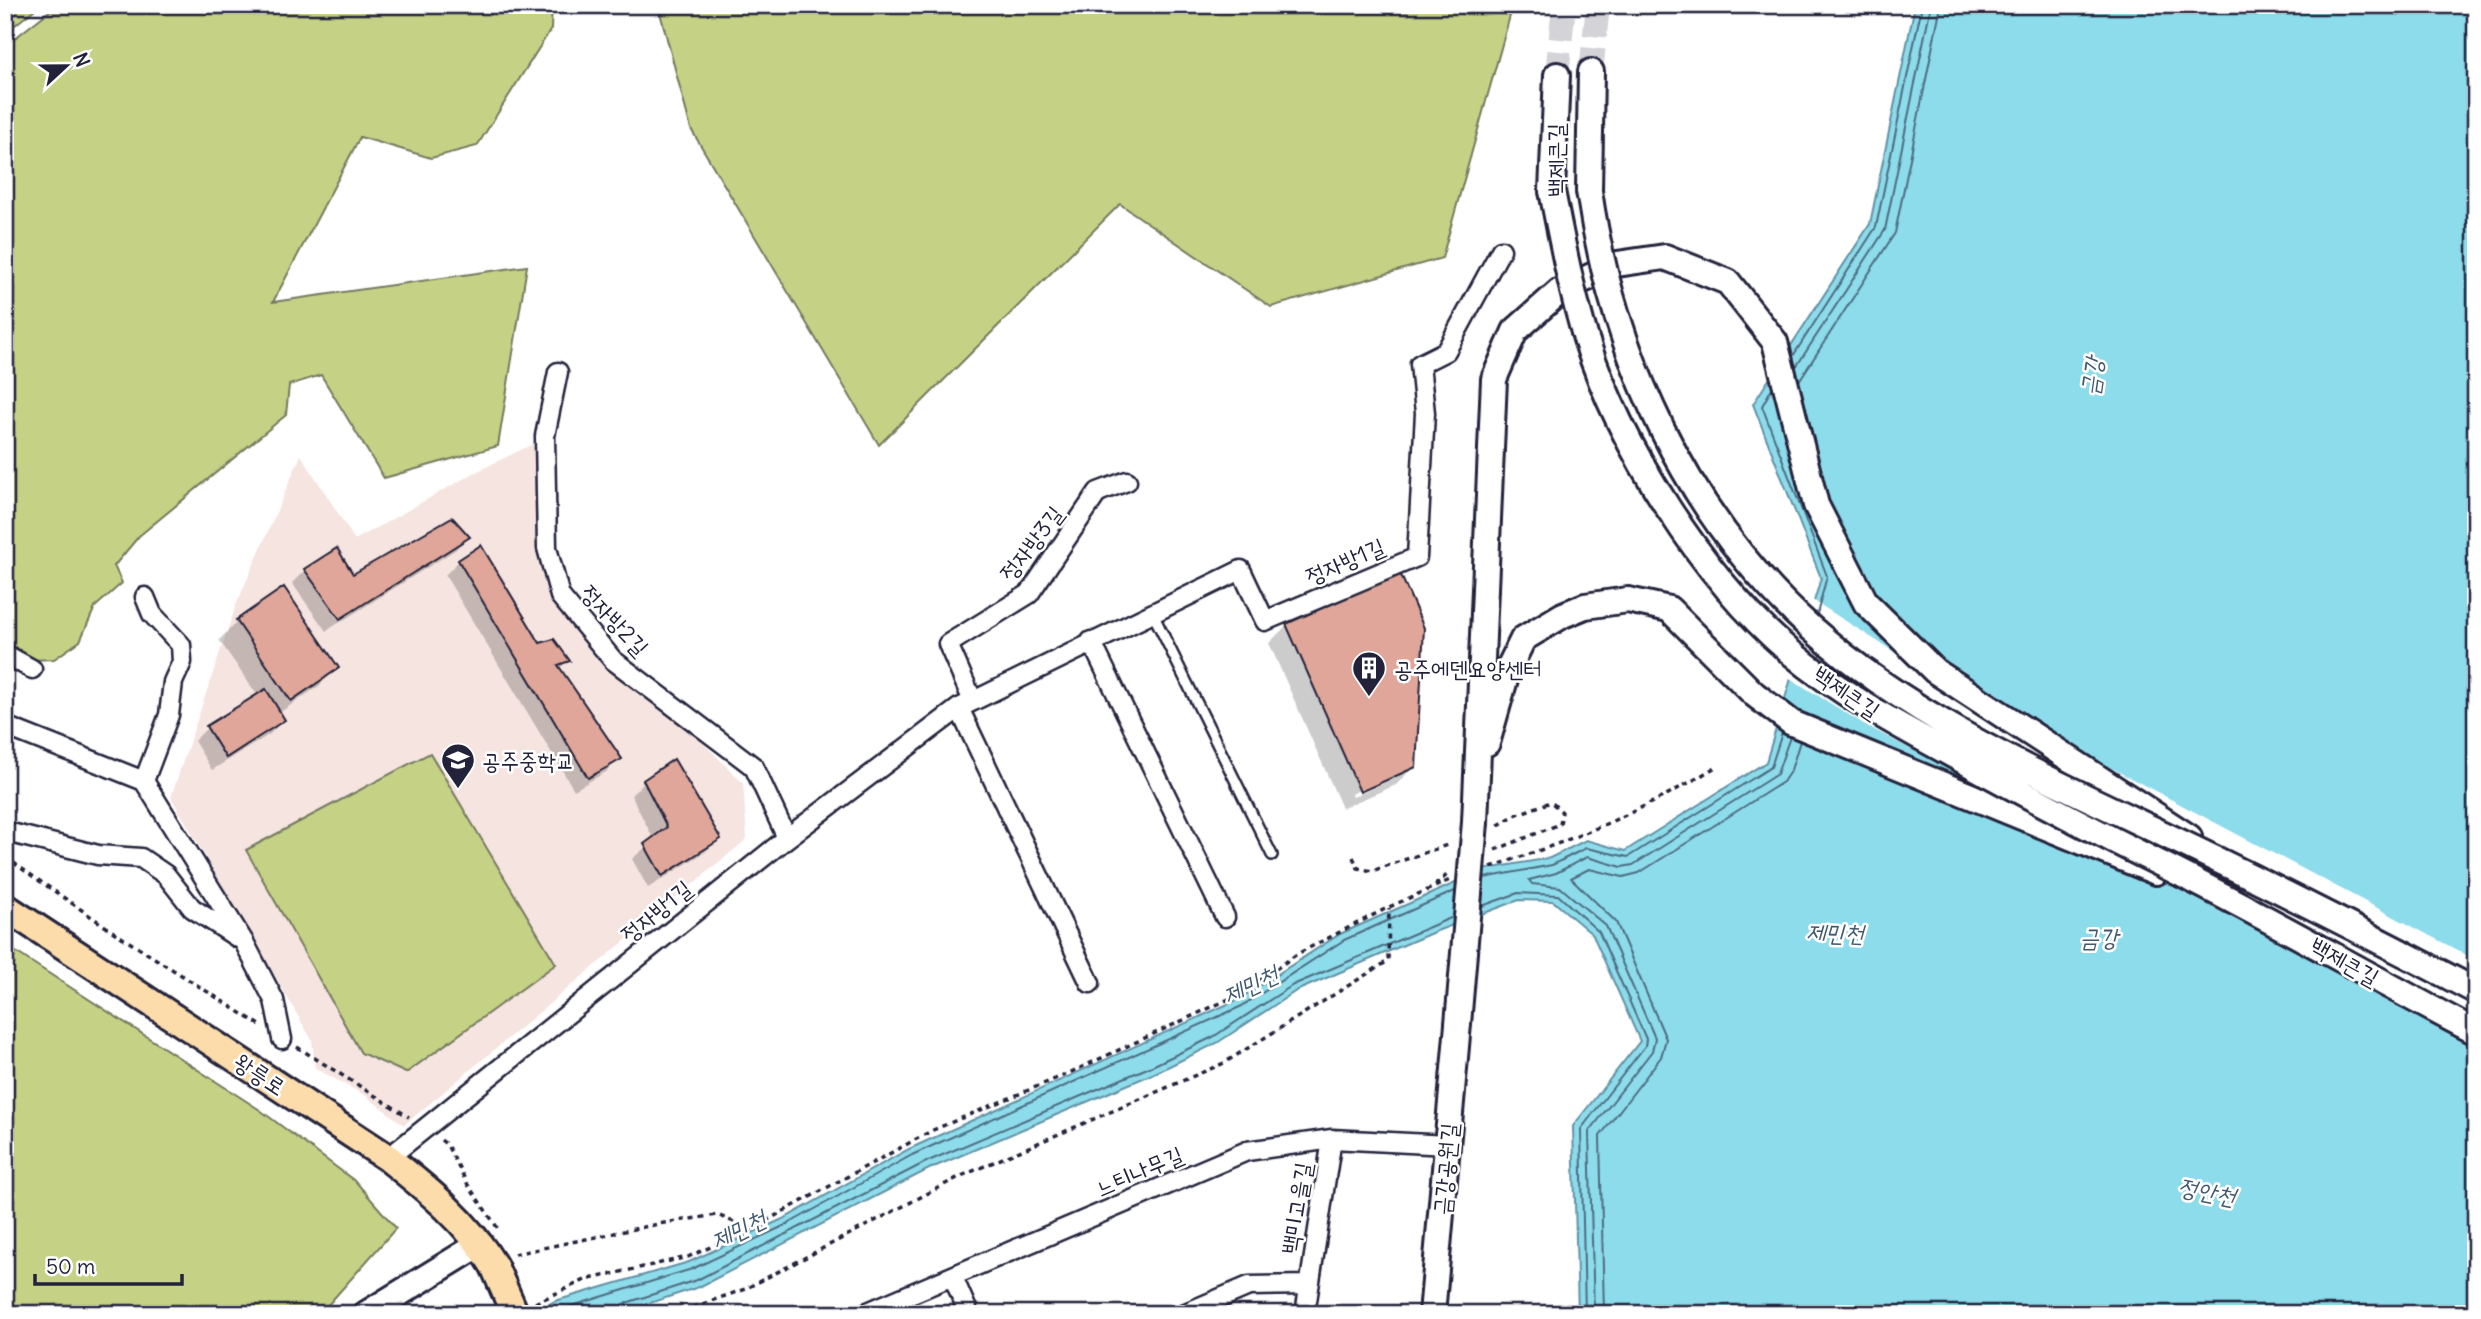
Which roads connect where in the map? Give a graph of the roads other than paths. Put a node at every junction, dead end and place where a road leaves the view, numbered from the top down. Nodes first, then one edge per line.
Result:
1 (10, 5) edge
2 (5, 13) edge
3 (1591, 72) tunnel mouth
4 (1556, 75) tunnel mouth
5 (1501, 250) dead end
6 (558, 372) dead end
7 (1127, 481) dead end
8 (145, 597) dead end
9 (1152, 612) junction
10 (1091, 641) junction
11 (5, 654) edge
12 (32, 669) dead end
13 (966, 704) junction
14 (5, 726) edge
15 (144, 781) junction
16 (1476, 784) junction
17 (7, 832) dead end
18 (787, 838) junction
19 (1272, 855) dead end
20 (2290, 895) junction
21 (5, 907) edge
22 (2264, 915) junction
23 (1225, 917) dead end
24 (244, 942) junction
25 (1090, 983) dead end
26 (2476, 991) edge
27 (2476, 1032) edge
28 (282, 1039) dead end
29 (1332, 1139) junction
30 (1448, 1145) junction
31 (388, 1158) junction
32 (496, 1255) junction
33 (953, 1277) junction
34 (1308, 1286) junction
35 (519, 1311) edge
36 (366, 1314) edge
37 (863, 1314) edge
38 (969, 1314) edge
39 (1183, 1314) edge
40 (1305, 1314) edge
41 (1432, 1314) edge

1 - 2 street
3 - 20 main road, 백제큰길, bridge
4 - 22 main road, 백제큰길, bridge
5 - 9 street, 정자방1길
6 - 18 street, 정자방2길
7 - 13 street, 정자방3길
8 - 15 street
9 - 10 street, 정자방1길
9 - 19 lane
10 - 13 street, 정자방1길
10 - 23 street
11 - 12 street
13 - 18 street, 정자방1길
13 - 25 street
14 - 15 street
15 - 24 street
16 - 20 main road, bridge
16 - 22 main road, bridge
16 - 30 main road, 금강공원길, bridge
17 - 24 street
18 - 31 street, 정자방1길
20 - 26 main road, 백제큰길, bridge
21 - 31 main road, 왕릉로
22 - 27 main road, 백제큰길, bridge
24 - 28 street
29 - 30 street, 느티나무길
29 - 33 street, 느티나무길
29 - 34 street, 백미고을길
30 - 41 main road, 금강공원길
31 - 32 main road, 왕릉로
32 - 35 main road, 왕릉로, bridge
32 - 36 main road
33 - 37 street, 느티나무길
33 - 38 street
34 - 39 street, 백미고을길
34 - 40 street, 백미고을길

